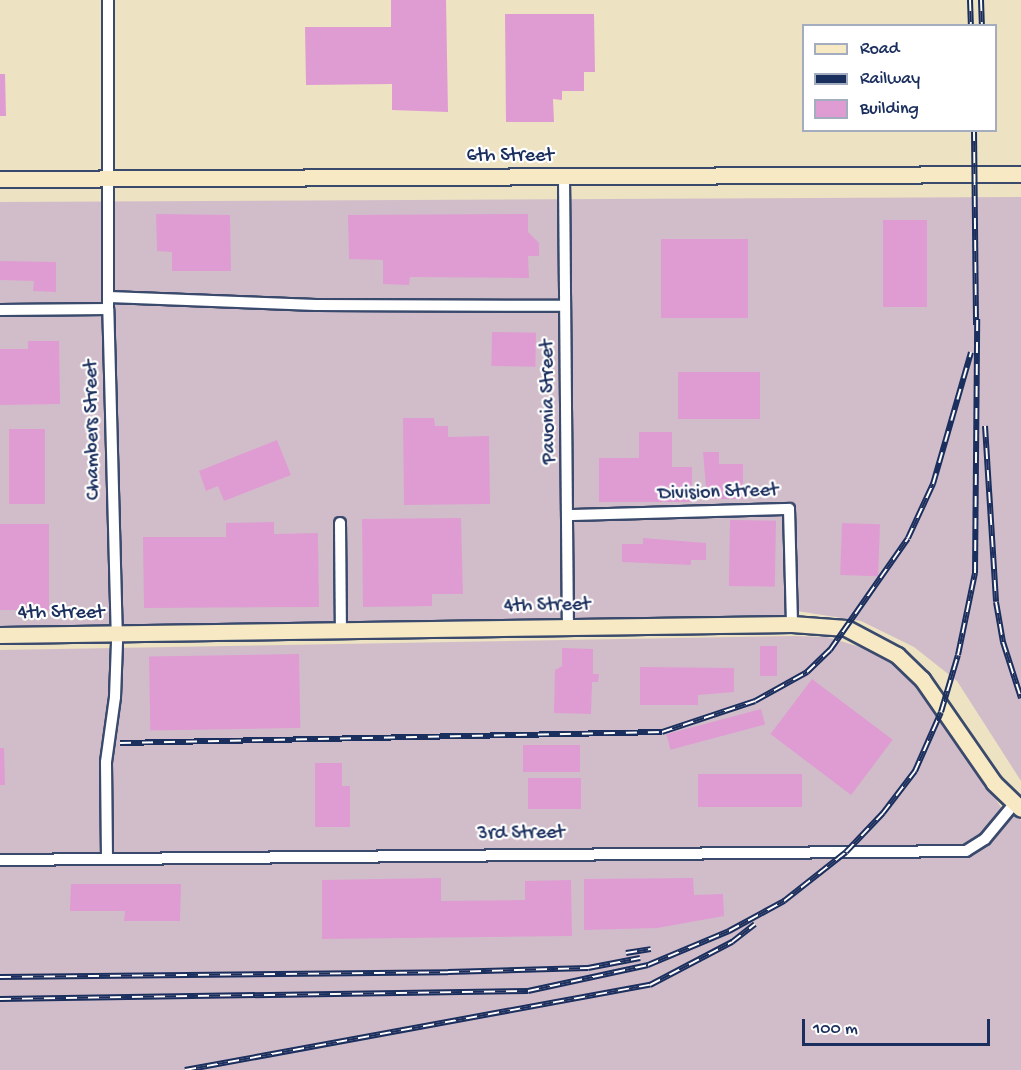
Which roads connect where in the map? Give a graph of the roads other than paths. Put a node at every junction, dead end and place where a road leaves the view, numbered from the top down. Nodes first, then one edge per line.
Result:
1 (108, 0) edge
2 (1021, 174) edge
3 (564, 177) junction
4 (0, 179) edge
5 (111, 179) junction
6 (109, 297) junction
7 (565, 306) junction
8 (108, 309) junction
9 (0, 310) edge
10 (569, 515) junction
11 (340, 523) dead end
12 (792, 624) junction
13 (568, 627) junction
14 (341, 633) junction
15 (0, 634) edge
16 (117, 634) junction
17 (1018, 806) edge
18 (107, 859) junction
19 (0, 860) edge

1 - 5 street, Chambers Street
2 - 3 main road, 6th Street
3 - 5 main road, 6th Street
3 - 7 street, Pavonia Street
4 - 5 main road, 6th Street
5 - 6 street, Chambers Street
6 - 7 street
6 - 8 street, Chambers Street
7 - 10 street, Pavonia Street
8 - 9 street
8 - 16 street, Chambers Street
10 - 12 street, Division Street
10 - 13 street, Pavonia Street
11 - 14 street
12 - 13 main road, 4th Street
12 - 17 main road, 4th Street
13 - 14 main road, 4th Street
14 - 16 main road, 4th Street
15 - 16 main road, 4th Street
16 - 18 street, Chambers Street
17 - 18 street, 3rd Street
18 - 19 street, 3rd Street

